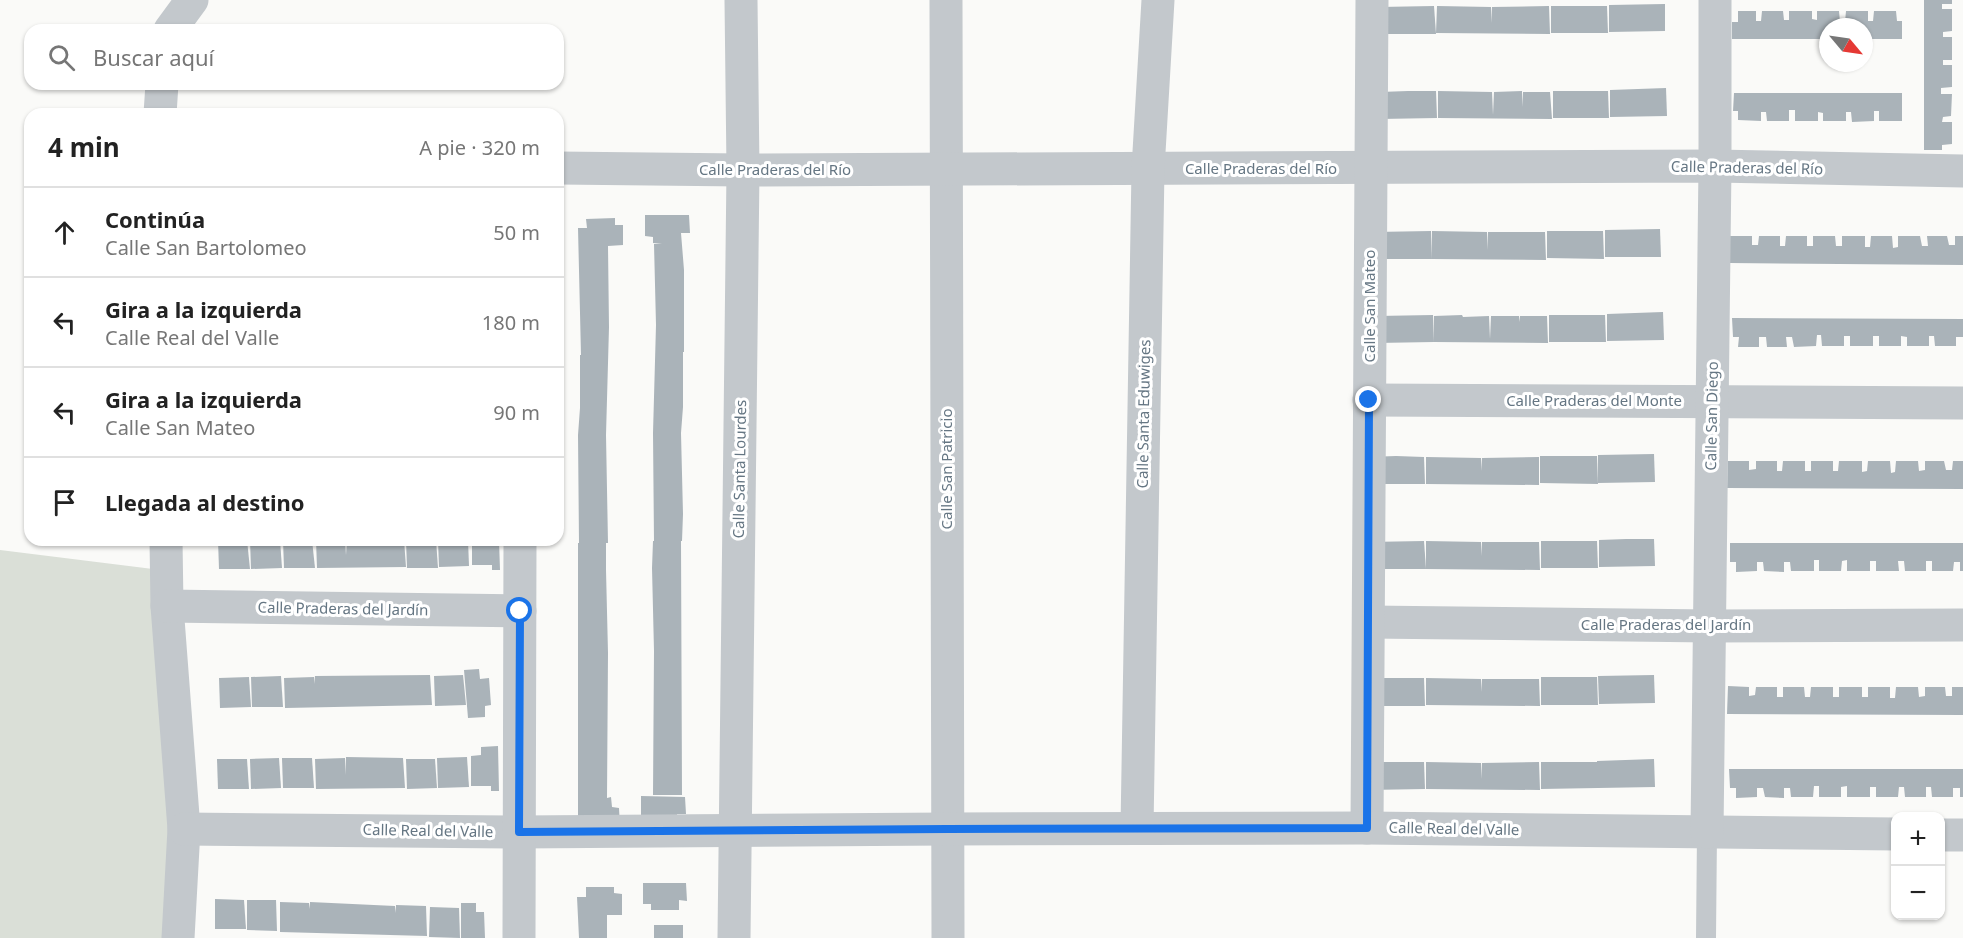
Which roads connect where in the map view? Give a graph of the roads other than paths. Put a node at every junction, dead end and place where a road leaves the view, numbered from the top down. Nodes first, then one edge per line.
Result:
1 (192, 0) edge
2 (741, 0) edge
3 (946, 0) edge
4 (1158, 0) edge
5 (1372, 0) edge
6 (1715, 0) edge
7 (174, 24) edge
8 (162, 90) edge
9 (160, 108) edge
10 (1715, 166) junction
11 (564, 168) edge
12 (946, 169) junction
13 (1148, 169) junction
14 (1370, 169) junction
15 (743, 170) junction
16 (1963, 171) edge
17 (1369, 400) junction
18 (1712, 402) junction
19 (1963, 403) edge
20 (166, 546) edge
21 (520, 546) edge
22 (167, 606) junction
23 (520, 611) junction
24 (1369, 622) junction
25 (1963, 625) edge
26 (1710, 626) junction
27 (1137, 828) junction
28 (1367, 828) junction
29 (184, 829) junction
30 (947, 829) junction
31 (736, 831) junction
32 (519, 832) junction
33 (1707, 832) junction
34 (1891, 834) edge
35 (1945, 835) edge
36 (1963, 835) edge
37 (178, 938) edge
38 (519, 938) edge
39 (734, 938) edge
40 (948, 938) edge
41 (1706, 938) edge

1 - 7 street
2 - 15 street, Calle Santa Lourdes
3 - 12 street, Calle San Patricio
4 - 13 street, Calle Santa Eduwiges
5 - 14 street, Calle San Mateo
6 - 10 street, Calle San Diego
8 - 9 street
10 - 14 street, Calle Praderas del Río
10 - 16 street, Calle Praderas del Río
10 - 18 street, Calle San Diego
11 - 15 street, Calle Praderas del Río
12 - 13 street, Calle Praderas del Río
12 - 15 street, Calle Praderas del Río
12 - 30 street, Calle San Patricio
13 - 14 street, Calle Praderas del Río
13 - 27 street, Calle Santa Eduwiges
14 - 17 street, Calle San Mateo
15 - 31 street, Calle Santa Lourdes
17 - 18 street, Calle Praderas del Monte
17 - 24 street, Calle San Mateo
18 - 19 street, Calle Praderas del Monte
18 - 26 street, Calle San Diego
20 - 22 street
21 - 23 street
22 - 23 street, Calle Praderas del Jardín
22 - 29 street
23 - 32 street
24 - 26 street, Calle Praderas del Jardín
24 - 28 street, Calle San Mateo
25 - 26 street, Calle Praderas del Jardín
26 - 33 street, Calle San Diego
27 - 28 street, Calle Real del Valle
27 - 30 street, Calle Real del Valle
28 - 33 street, Calle Real del Valle
29 - 32 street, Calle Real del Valle
29 - 37 street
30 - 31 street, Calle Real del Valle
30 - 40 street, Calle San Patricio
31 - 32 street, Calle Real del Valle
31 - 39 street, Calle Santa Lourdes
32 - 38 street
33 - 34 street, Calle Real del Valle
33 - 41 lane
35 - 36 street

